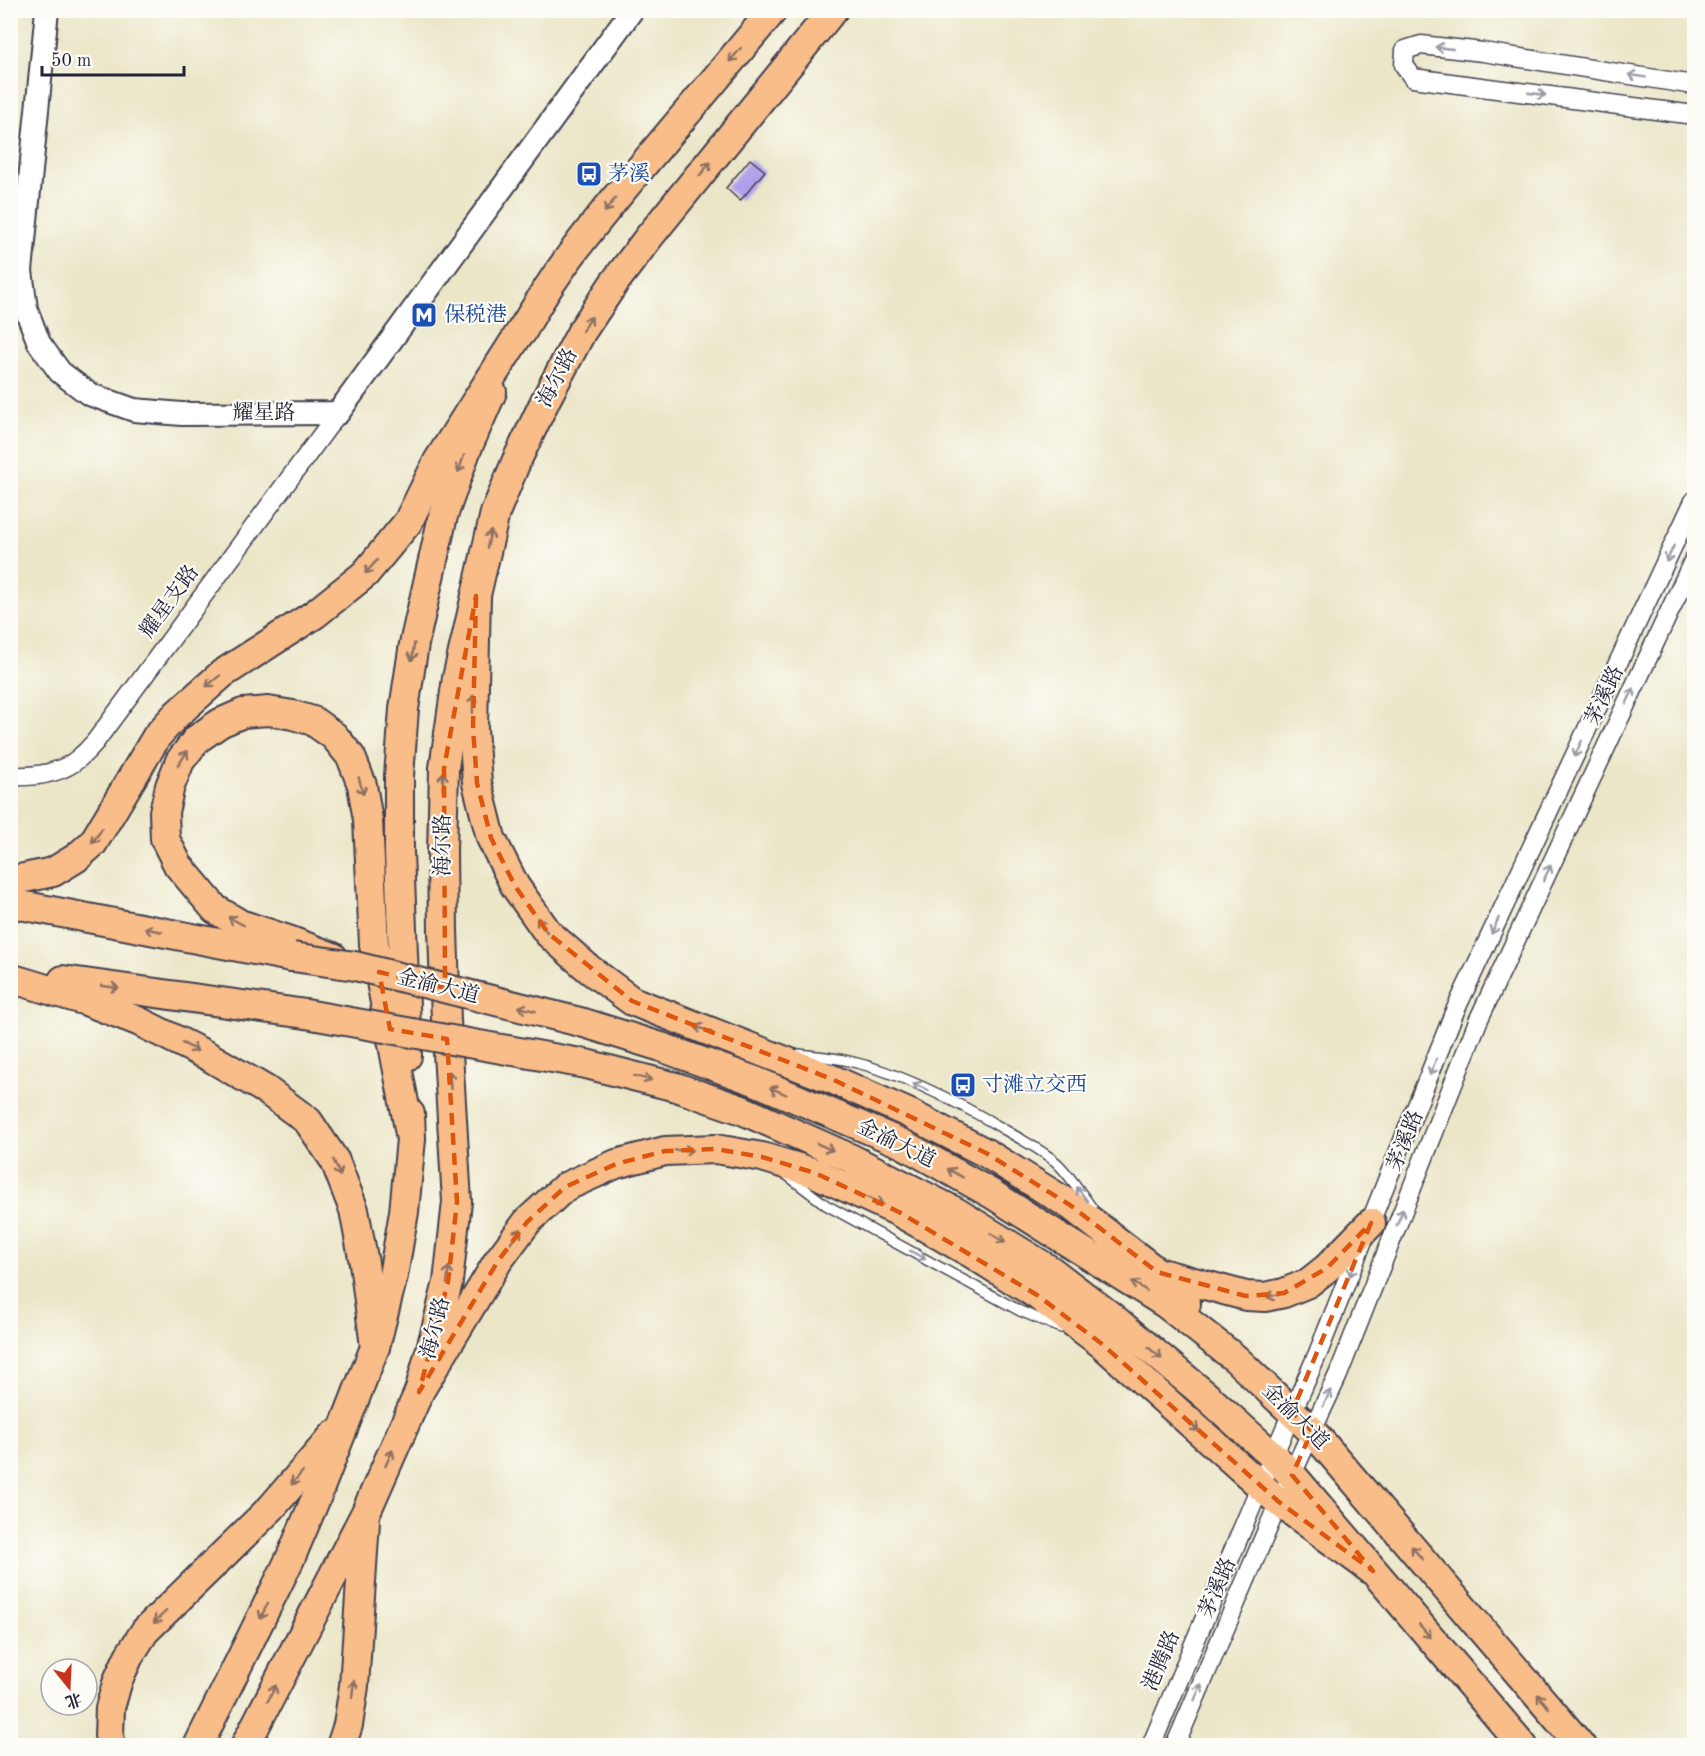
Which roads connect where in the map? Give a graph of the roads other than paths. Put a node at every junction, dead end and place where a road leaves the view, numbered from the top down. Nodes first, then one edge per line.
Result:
1 (632, 10) edge
2 (773, 10) edge
3 (832, 10) edge
4 (45, 15) edge
5 (1695, 85) edge
6 (1695, 116) edge
7 (533, 312) junction
8 (338, 413) junction
9 (1695, 501) edge
10 (1695, 559) edge
11 (476, 596) junction
12 (10, 776) edge
13 (10, 881) edge
14 (10, 903) edge
15 (292, 949) junction
16 (10, 973) edge
17 (10, 978) edge
18 (411, 1139) junction
19 (1371, 1223) junction
20 (1157, 1272) junction
21 (375, 1347) junction
22 (1236, 1359) junction
23 (419, 1392) junction
24 (349, 1418) junction
25 (1302, 1421) junction
26 (1282, 1466) junction
27 (1270, 1494) junction
28 (366, 1512) junction
29 (1242, 1528) joint
30 (1373, 1571) junction
31 (111, 1746) edge
32 (198, 1746) edge
33 (245, 1746) edge
34 (341, 1746) edge
35 (1151, 1746) edge
36 (1175, 1746) edge
37 (1523, 1746) edge
38 (1581, 1746) edge

1 - 8 street
2 -> 7 main road, 海尔路
11 -> 3 main road, 海尔路
4 - 8 street, 耀星路
5 -> 6 street
7 -> 13 main road
7 -> 18 main road, 海尔路
8 - 12 street, 耀星支路
9 -> 19 street, 茅溪路
25 -> 10 street, 茅溪路
20 -> 11 main road
23 -> 11 main road, 海尔路
15 -> 14 main road, 金渝大道
15 -> 18 main road
22 -> 15 main road, 金渝大道, bridge
16 -> 26 main road, 金渝大道, bridge
17 -> 21 main road
18 - 21 main road, 海尔路
19 -> 20 main road
19 -> 25 street, 茅溪路
20 - 22 main road
21 - 24 main road, 海尔路
22 - 25 main road, 金渝大道
23 -> 27 main road
28 -> 23 main road, 海尔路
24 -> 31 main road
24 -> 32 main road, 海尔路
25 - 26 street, 茅溪路
25 - 26 street, 茅溪路
38 -> 25 main road, 金渝大道
26 - 27 street, 茅溪路
26 - 27 street, 茅溪路
26 - 30 main road, 金渝大道
27 - 29 street, 茅溪路
27 - 30 main road
36 -> 27 street, 茅溪路
33 -> 28 main road, 海尔路
34 -> 28 main road
29 - 35 street, 港腾路
30 -> 37 main road, 金渝大道

